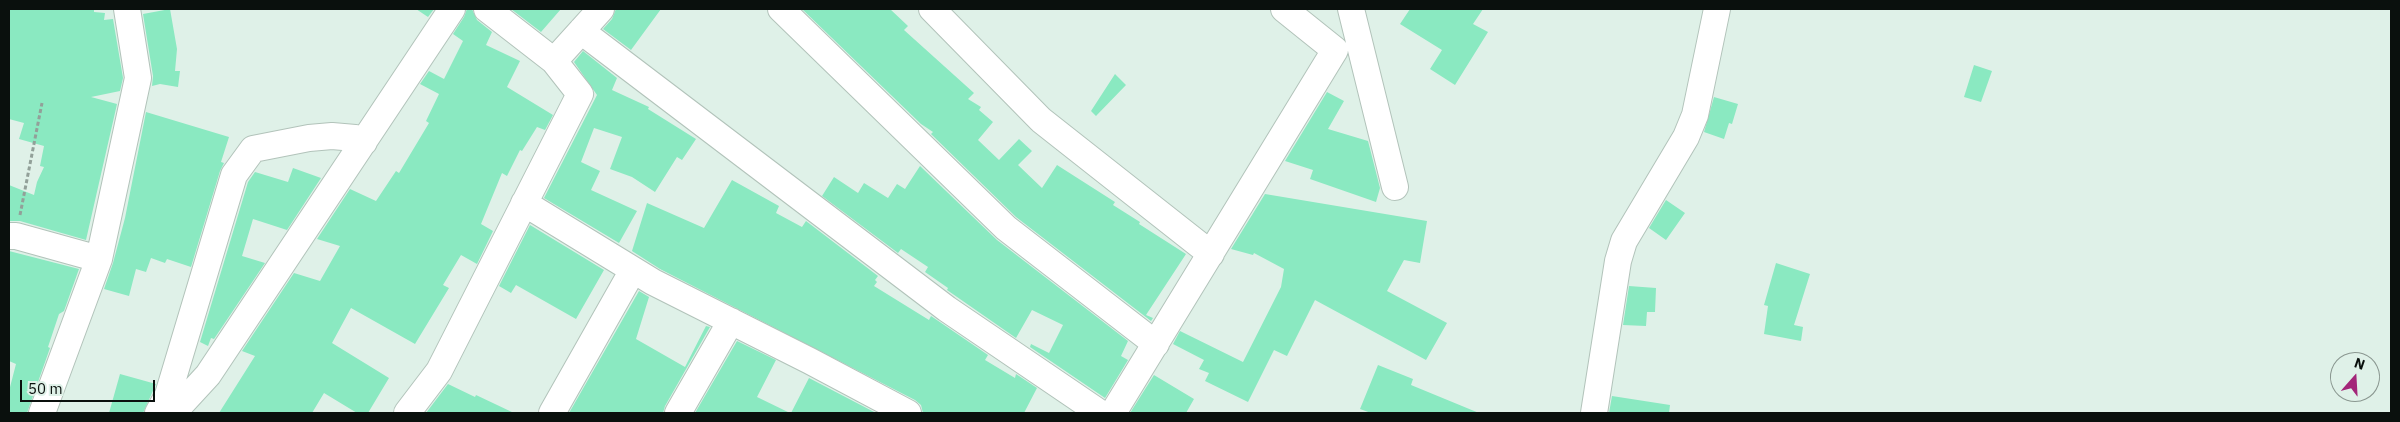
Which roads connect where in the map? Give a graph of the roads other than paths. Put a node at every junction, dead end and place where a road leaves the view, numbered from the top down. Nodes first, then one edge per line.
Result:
1 (127, 9) edge
2 (452, 9) edge
3 (487, 9) edge
4 (601, 9) edge
5 (781, 9) edge
6 (932, 9) edge
7 (1284, 9) edge
8 (1352, 9) edge
9 (1717, 9) edge
10 (581, 31) junction
11 (554, 61) junction
12 (364, 142) junction
13 (1395, 187) dead end
14 (524, 203) junction
15 (12, 236) edge
16 (1211, 254) junction
17 (99, 258) junction
18 (634, 270) junction
19 (731, 321) junction
20 (1156, 344) junction
21 (689, 410) edge
22 (42, 413) edge
23 (158, 413) edge
24 (174, 413) edge
25 (407, 413) edge
26 (552, 413) edge
27 (908, 413) edge
28 (1100, 413) edge
29 (1113, 413) edge
30 (1594, 413) edge

1 - 17 street
2 - 12 street
3 - 11 street
4 - 10 street
5 - 20 street
6 - 16 street
7 - 16 street
8 - 13 street
9 - 30 street
10 - 11 street
10 - 28 street
11 - 14 street
12 - 23 street
12 - 24 street
14 - 18 street
14 - 25 street
15 - 17 street
16 - 20 street
17 - 22 street
18 - 19 street
18 - 26 street
19 - 21 street
19 - 27 street
20 - 29 street

